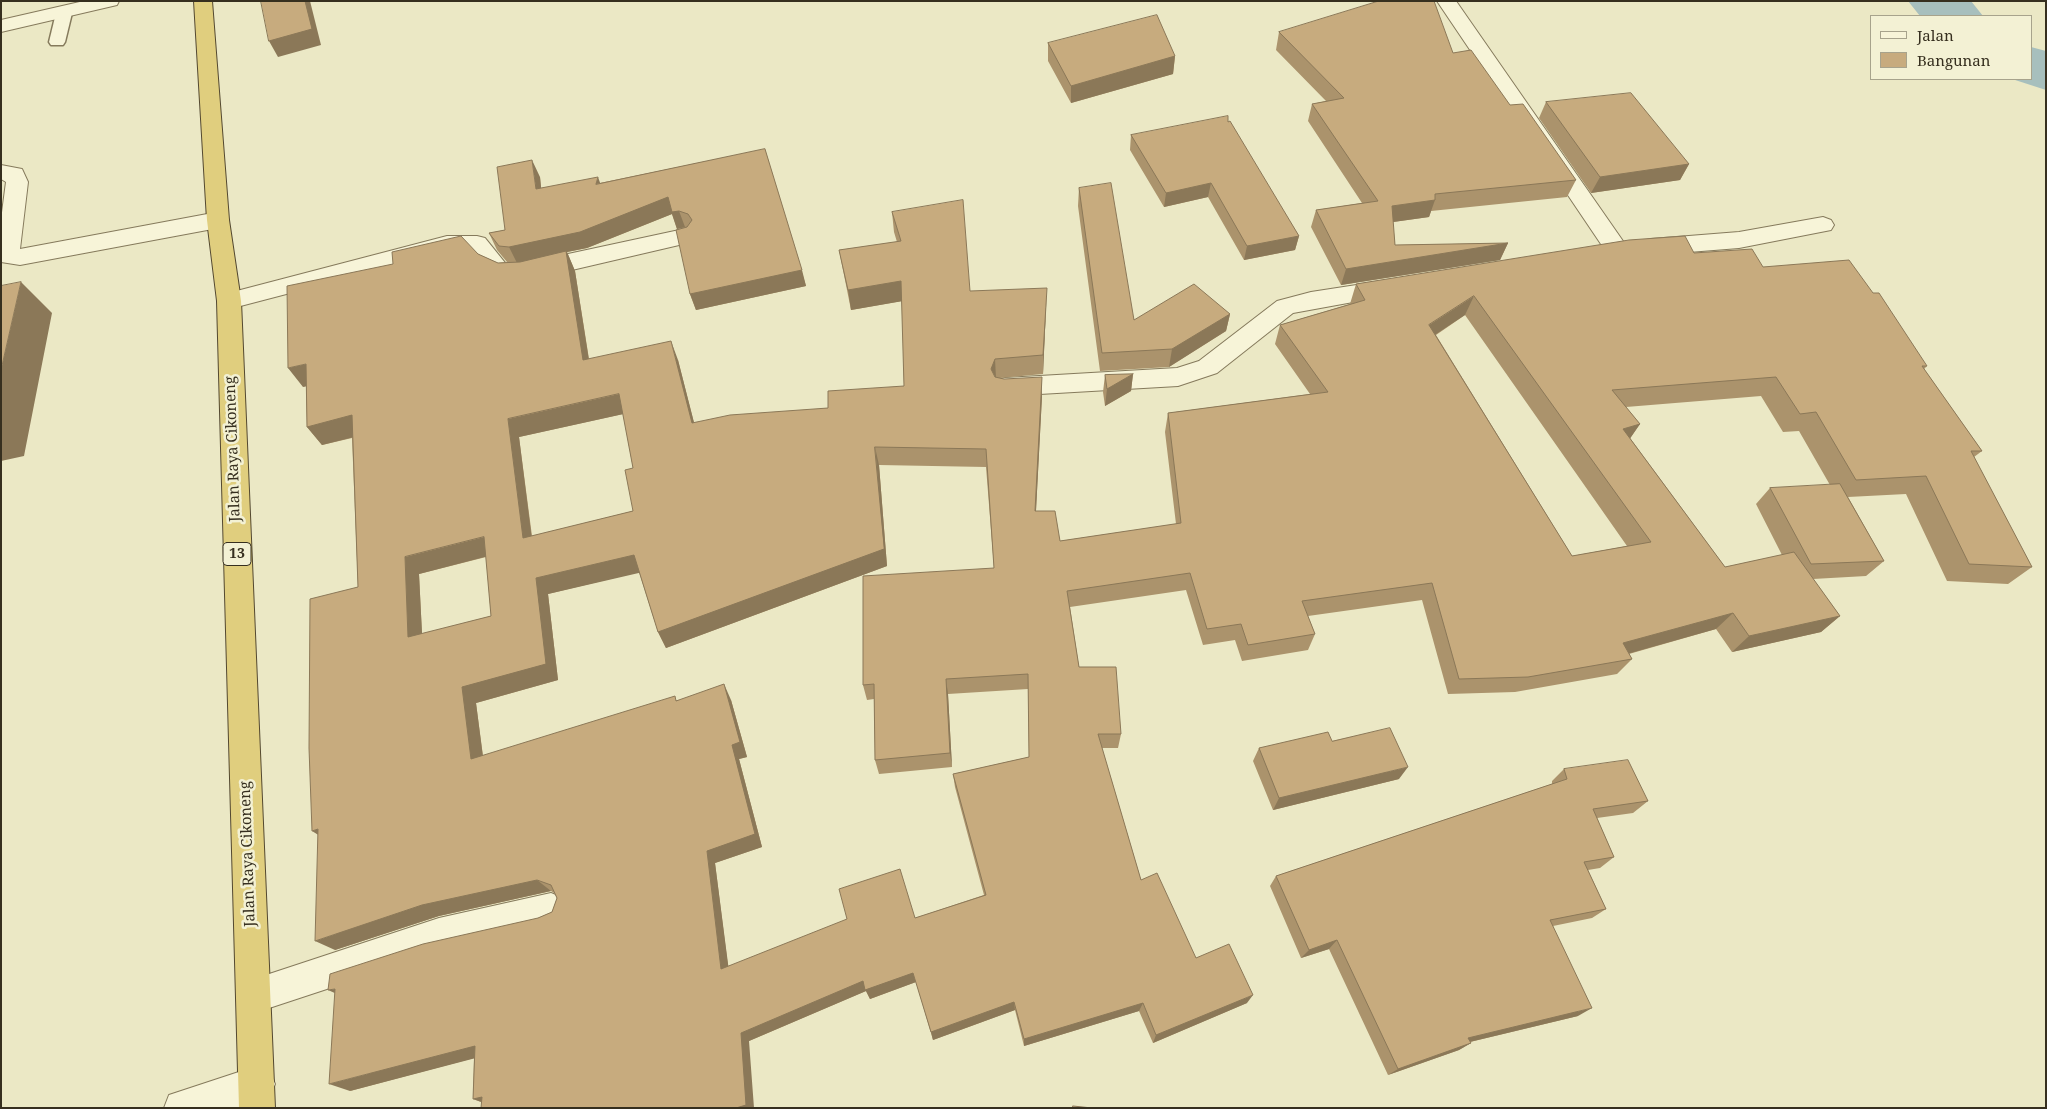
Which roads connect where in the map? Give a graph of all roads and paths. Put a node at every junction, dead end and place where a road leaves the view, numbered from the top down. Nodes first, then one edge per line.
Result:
1 (110, 1) edge
2 (203, 1) edge
3 (1446, 1) edge
4 (64, 12) junction
5 (1, 26) edge
6 (57, 42) dead end
7 (1, 172) edge
8 (218, 220) junction
9 (1823, 225) dead end
10 (684, 237) edge
11 (1617, 250) junction
12 (1588, 254) edge
13 (1409, 284) edge
14 (229, 301) junction
15 (1005, 387) edge
16 (551, 910) edge
17 (254, 996) junction
18 (257, 1096) edge
19 (182, 1108) edge

1 - 4 street
2 - 8 highway, Jalan Raya Cikoneng / 13
3 - 11 street
4 - 5 street
4 - 6 lane
7 - 8 street
8 - 14 highway, Jalan Raya Cikoneng / 13
9 - 11 street
10 - 14 street
11 - 12 street
13 - 15 street
14 - 17 highway, Jalan Raya Cikoneng / 13
16 - 17 street
17 - 18 highway, Jalan Raya Cikoneng / 13
18 - 19 street

